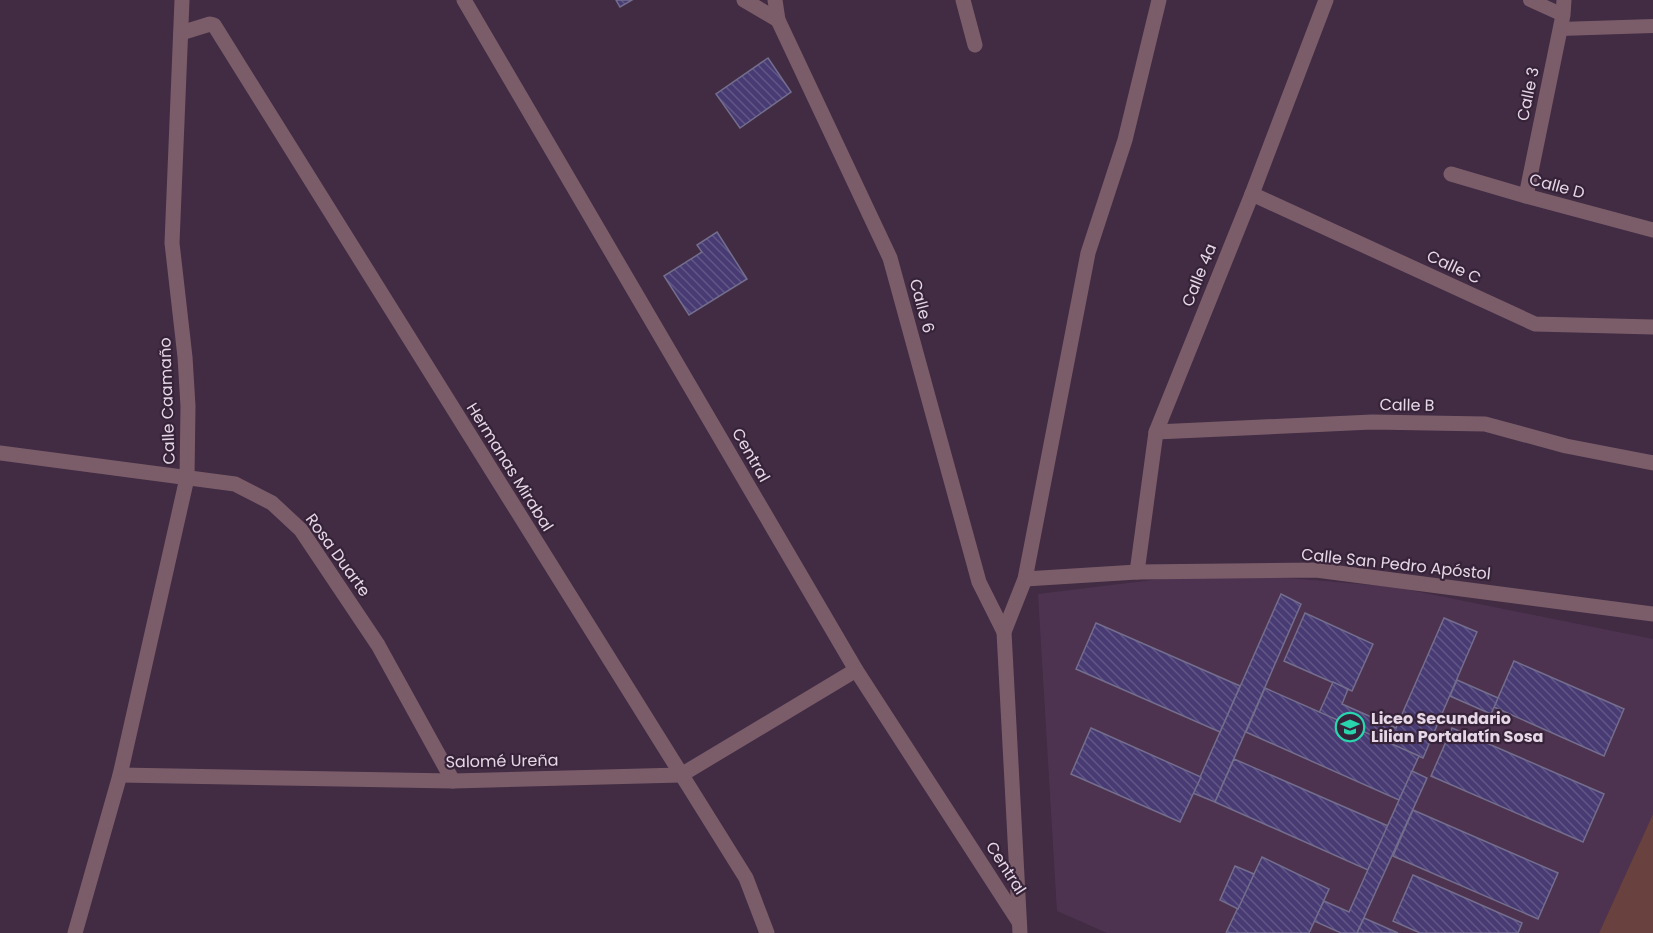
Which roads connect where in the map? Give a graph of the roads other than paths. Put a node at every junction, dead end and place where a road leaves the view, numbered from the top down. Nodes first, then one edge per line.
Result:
1 (182, 0) edge
2 (464, 0) edge
3 (744, 0) edge
4 (775, 0) edge
5 (963, 0) edge
6 (1159, 0) edge
7 (1326, 0) edge
8 (1530, 0) edge
9 (1562, 15) edge
10 (778, 20) junction
11 (1653, 26) edge
12 (181, 33) junction
13 (975, 45) dead end
14 (1451, 174) dead end
15 (1252, 194) junction
16 (1526, 196) junction
17 (1653, 230) edge
18 (1653, 327) edge
19 (1156, 432) junction
20 (0, 453) edge
21 (1653, 463) edge
22 (188, 478) junction
23 (1137, 572) junction
24 (1025, 579) junction
25 (1653, 614) edge
26 (1004, 632) junction
27 (856, 670) junction
28 (120, 775) junction
29 (681, 775) junction
30 (453, 781) junction
31 (1020, 927) edge
32 (75, 933) edge
33 (767, 933) edge

1 - 12 street, Calle Caamaño
2 - 27 street, Central
3 - 10 street
4 - 10 street, Calle 6
5 - 13 street
6 - 24 street
7 - 15 street, Calle 4a
8 - 9 lane
9 - 11 lane
9 - 16 street, Calle 3
10 - 26 street, Calle 6
12 - 22 street, Calle Caamaño
12 - 29 street, Hermanas Mirabal
14 - 16 street, Calle D
15 - 18 street, Calle C
15 - 19 street, Calle 4a
16 - 17 street, Calle D
19 - 21 street, Calle B
19 - 23 street, Calle 4a
20 - 22 street, Rosa Duarte
22 - 28 street, Calle Caamaño
22 - 30 street, Rosa Duarte
23 - 24 street, Calle San Pedro Apóstol
23 - 25 street, Calle San Pedro Apóstol
24 - 26 street
26 - 31 street
27 - 29 street, Salomé Ureña
27 - 31 street, Central
28 - 30 street, Salomé Ureña
28 - 32 street, Calle Caamaño
29 - 30 street, Salomé Ureña
29 - 33 street, Hermanas Mirabal

